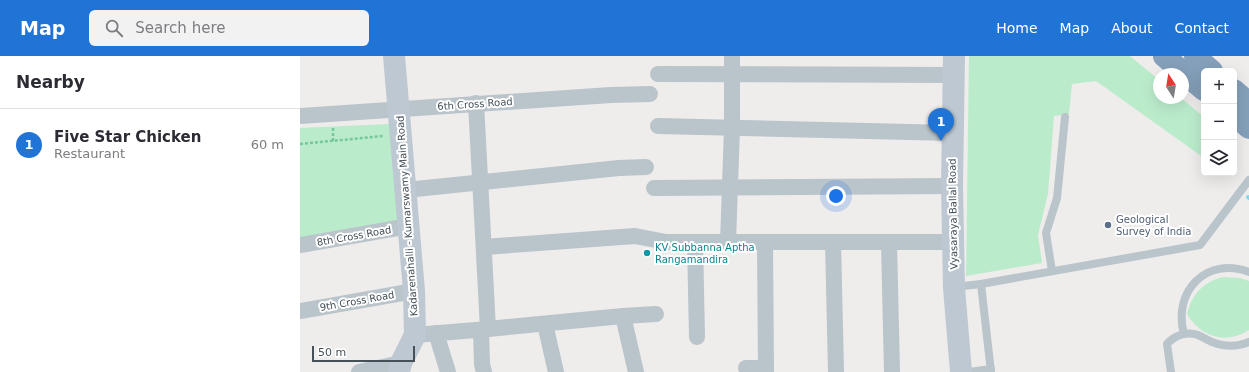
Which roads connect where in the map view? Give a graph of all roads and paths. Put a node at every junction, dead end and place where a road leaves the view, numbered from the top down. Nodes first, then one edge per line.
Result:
1 (394, 56) edge
2 (732, 56) edge
3 (1164, 56) edge
4 (1194, 56) edge
5 (954, 65) edge
6 (1208, 68) edge
7 (658, 74) dead end
8 (732, 74) junction
9 (1201, 87) edge
10 (1237, 93) edge
11 (650, 94) dead end
12 (476, 103) junction
13 (1249, 103) edge
14 (399, 109) junction
15 (300, 116) edge
16 (1065, 117) dead end
17 (1237, 118) edge
18 (658, 126) dead end
19 (732, 128) junction
20 (1249, 128) edge
21 (952, 133) junction
22 (384, 136) dead end
23 (300, 144) edge
24 (646, 167) dead end
25 (1249, 180) edge
26 (480, 182) junction
27 (952, 186) junction
28 (730, 187) junction
29 (654, 188) dead end
30 (406, 190) junction
31 (409, 226) junction
32 (694, 242) junction
33 (728, 242) junction
34 (765, 242) junction
35 (833, 242) junction
36 (889, 242) junction
37 (953, 242) junction
38 (300, 245) edge
39 (484, 247) junction
40 (1052, 271) junction
41 (1249, 272) edge
42 (981, 284) junction
43 (954, 288) junction
44 (414, 291) junction
45 (300, 311) edge
46 (656, 314) dead end
47 (623, 316) junction
48 (545, 324) junction
49 (485, 329) junction
50 (425, 334) junction
51 (1184, 334) junction
52 (697, 337) dead end
53 (1249, 342) edge
54 (400, 368) edge
55 (746, 368) dead end
56 (766, 370) edge
57 (991, 370) edge
58 (359, 372) edge
59 (448, 372) edge
60 (484, 372) edge
61 (556, 372) edge
62 (636, 372) edge
63 (836, 372) edge
64 (892, 372) edge
65 (961, 372) edge
66 (969, 372) edge
67 (1171, 372) edge

1 - 14 street, Kadarenahalli - Kumarswamy Main Road
2 - 8 street
3 - 9 highway
4 - 6 highway
5 - 8 street
5 - 21 street, Vyasaraya Ballal Road
7 - 8 street
8 - 19 street
10 - 13 highway
11 - 12 street, 6th Cross Road
12 - 14 street, 6th Cross Road
12 - 26 street
14 - 15 street, 6th Cross Road
14 - 30 street, Kadarenahalli - Kumarswamy Main Road
16 - 40 lane
17 - 20 highway
18 - 19 street
19 - 21 street
19 - 28 street
21 - 27 street, Vyasaraya Ballal Road
22 - 23 path
24 - 26 street
25 - 40 lane
26 - 30 street
26 - 39 street
27 - 28 street
27 - 37 street, Vyasaraya Ballal Road
28 - 29 street
28 - 33 street
30 - 31 street, Kadarenahalli - Kumarswamy Main Road
31 - 38 street, 8th Cross Road
31 - 44 street, Kadarenahalli - Kumarswamy Main Road
32 - 33 street
32 - 39 street
32 - 52 street
33 - 34 street
34 - 35 street
34 - 56 street
35 - 36 street
35 - 63 street
36 - 37 street
36 - 64 street
37 - 43 street, Vyasaraya Ballal Road
39 - 49 street
40 - 42 lane
41 - 51 lane
42 - 43 lane
42 - 57 lane
43 - 65 street, Vyasaraya Ballal Road
44 - 45 street, 9th Cross Road
44 - 50 street, Kadarenahalli - Kumarswamy Main Road
46 - 47 street
47 - 48 street
47 - 62 street
48 - 49 street
48 - 61 street
49 - 50 street
49 - 60 street
50 - 54 street, Kadarenahalli - Kumarswamy Main Road
50 - 59 street
51 - 53 lane
51 - 67 lane
54 - 58 street
55 - 56 street
57 - 66 lane

